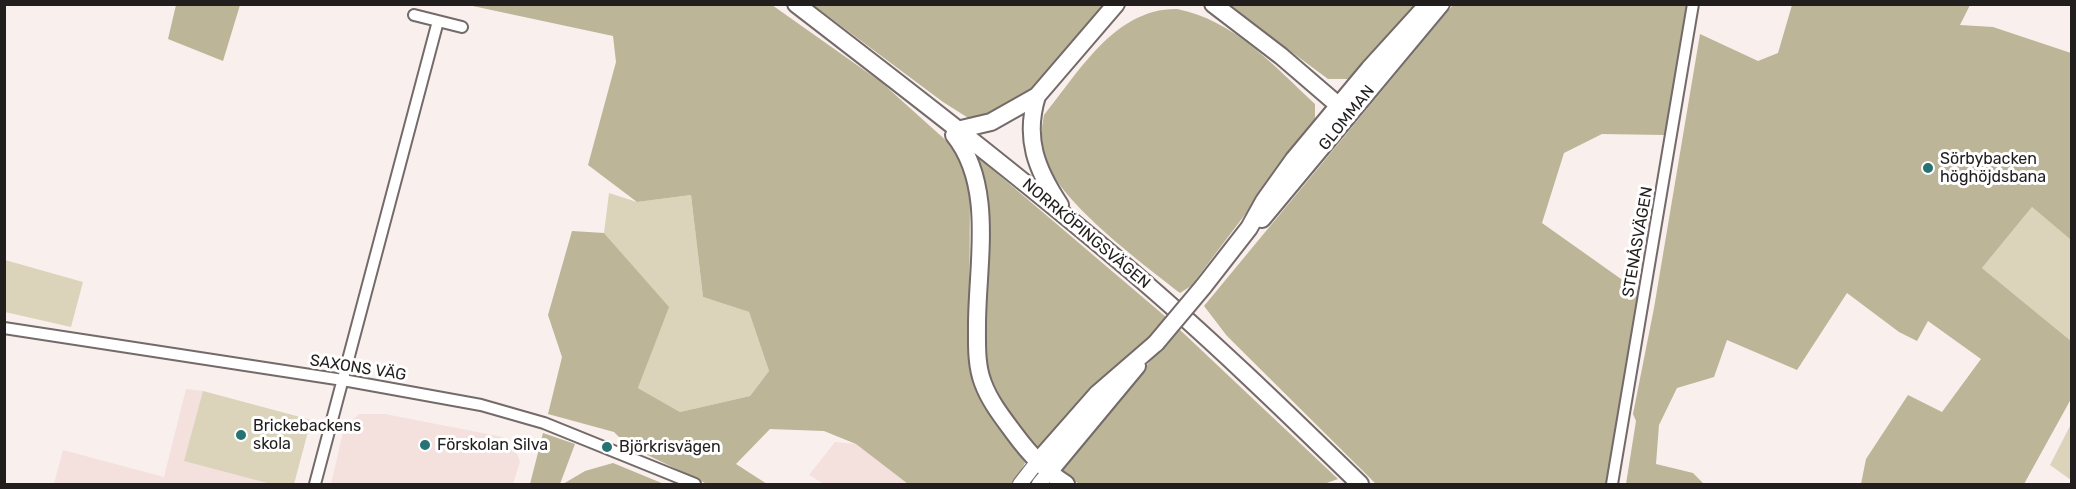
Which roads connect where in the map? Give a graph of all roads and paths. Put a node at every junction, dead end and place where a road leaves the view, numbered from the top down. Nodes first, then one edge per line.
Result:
1 (796, 4) edge
2 (1116, 4) edge
3 (1213, 4) edge
4 (1428, 4) edge
5 (1441, 4) edge
6 (1694, 4) edge
7 (414, 15) dead end
8 (438, 21) junction
9 (462, 27) dead end
10 (1037, 96) junction
11 (1344, 110) junction
12 (938, 116) junction
13 (957, 130) junction
14 (1069, 219) junction
15 (4, 328) edge
16 (343, 380) junction
17 (1042, 473) edge
18 (315, 484) edge
19 (695, 484) edge
20 (1020, 484) edge
21 (1065, 484) edge
22 (1360, 484) edge
23 (1612, 484) edge

1 - 12 main road, NORRKÖPINGSVÄGEN
2 - 10 main road
3 - 11 main road
4 - 11 main road, GLOMMAN
5 - 11 main road, GLOMMAN
6 - 23 street, STENÅSVÄGEN
7 - 8 street
8 - 9 street
8 - 16 street
10 - 13 main road
10 - 14 main road
11 - 17 main road, GLOMMAN, bridge
12 - 13 main road, NORRKÖPINGSVÄGEN
12 - 17 main road
13 - 14 main road, NORRKÖPINGSVÄGEN
14 - 22 main road, NORRKÖPINGSVÄGEN
15 - 16 street, SAXONS VÄG
16 - 18 street
16 - 19 street, SAXONS VÄG
17 - 20 street
17 - 21 main road

